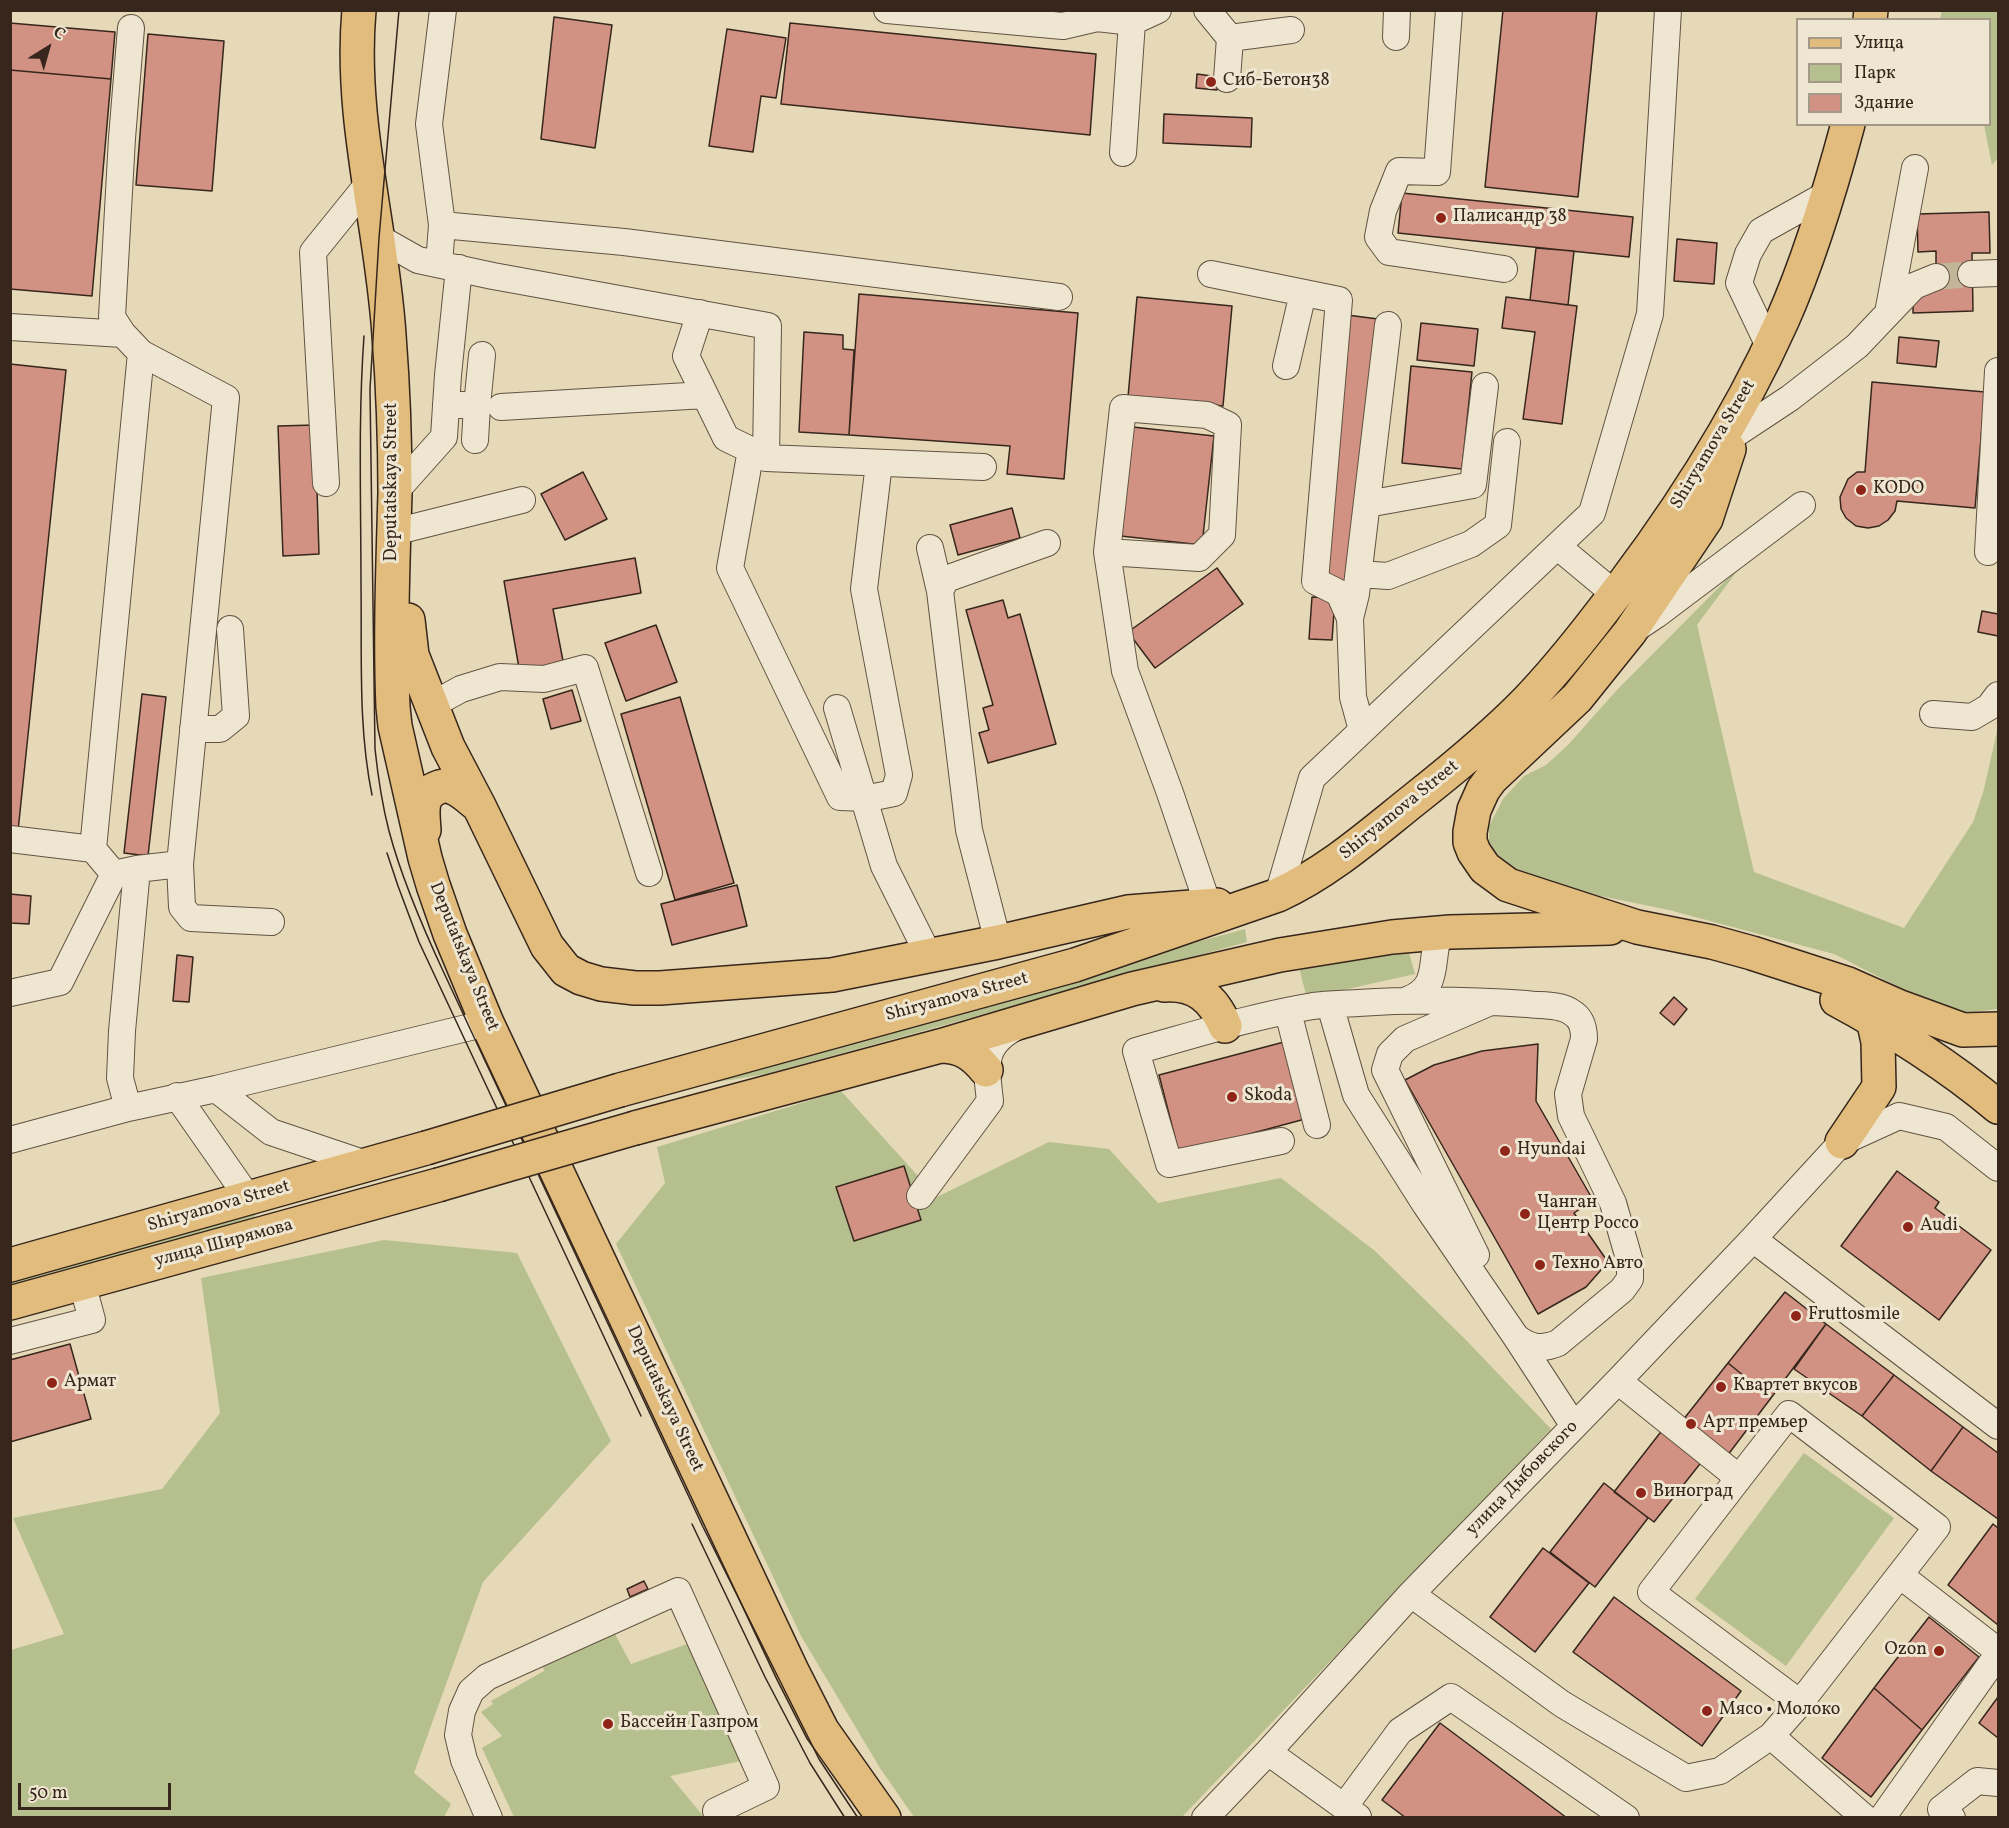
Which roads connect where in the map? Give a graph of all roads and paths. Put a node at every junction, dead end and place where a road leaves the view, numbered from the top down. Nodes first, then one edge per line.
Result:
1 (359, 10) edge
2 (443, 10) edge
3 (887, 10) edge
4 (1207, 10) edge
5 (1397, 10) edge
6 (1449, 10) edge
7 (1668, 10) edge
8 (1098, 14) edge
9 (1148, 14) edge
10 (131, 28) dead end
11 (1291, 30) dead end
12 (1396, 37) dead end
13 (1230, 38) junction
14 (1227, 79) dead end
15 (1847, 126) edge
16 (1124, 153) dead end
17 (1915, 168) dead end
18 (368, 184) junction
19 (1829, 192) junction
20 (442, 225) junction
21 (379, 238) junction
22 (449, 266) junction
23 (1504, 269) dead end
24 (1971, 273) tunnel mouth
25 (1998, 273) edge
26 (1211, 274) dead end
27 (1936, 277) tunnel mouth
28 (1303, 293) junction
29 (1059, 297) dead end
30 (1888, 312) junction
31 (700, 313) junction
32 (1388, 325) dead end
33 (10, 327) edge
34 (123, 334) junction
35 (1770, 346) junction
36 (141, 353) junction
37 (482, 355) dead end
38 (1286, 366) dead end
39 (1998, 371) edge
40 (1752, 382) junction
41 (1485, 386) dead end
42 (705, 395) junction
43 (446, 404) junction
44 (489, 406) junction
45 (1734, 435) junction
46 (475, 440) dead end
47 (1507, 442) dead end
48 (759, 454) junction
49 (879, 462) junction
50 (983, 467) dead end
51 (326, 483) dead end
52 (522, 500) dead end
53 (1367, 504) junction
54 (1802, 505) dead end
55 (395, 516) junction
56 (1047, 543) dead end
57 (1557, 546) junction
58 (930, 548) dead end
59 (1107, 552) junction
60 (1988, 552) dead end
61 (1359, 574) junction
62 (940, 591) junction
63 (1616, 595) junction
64 (1350, 618) junction
65 (230, 629) dead end
66 (1630, 632) junction
67 (1998, 694) edge
68 (432, 705) junction
69 (837, 708) dead end
70 (1933, 714) dead end
71 (193, 729) junction
72 (1362, 730) junction
73 (864, 798) junction
74 (479, 806) junction
75 (10, 839) edge
76 (93, 849) junction
77 (425, 858) junction
78 (180, 864) junction
79 (126, 872) junction
80 (649, 873) dead end
81 (1265, 899) junction
82 (1208, 905) junction
83 (271, 922) dead end
84 (1637, 927) junction
85 (1450, 932) junction
86 (998, 942) junction
87 (1752, 952) junction
88 (929, 956) junction
89 (1132, 990) junction
90 (10, 993) edge
91 (1407, 1000) junction
92 (1492, 1001) junction
93 (1330, 1005) junction
94 (1288, 1012) junction
95 (1873, 1019) junction
96 (1027, 1021) junction
97 (487, 1023) junction
98 (1225, 1026) junction
99 (1998, 1029) edge
100 (940, 1046) junction
101 (986, 1070) junction
102 (216, 1089) junction
103 (177, 1096) junction
104 (1998, 1107) edge
105 (128, 1108) junction
106 (1317, 1125) dead end
107 (10, 1140) edge
108 (1281, 1141) dead end
109 (1842, 1142) junction
110 (369, 1165) junction
111 (1998, 1168) edge
112 (294, 1186) junction
113 (920, 1196) dead end
114 (249, 1199) junction
115 (304, 1222) junction
116 (1753, 1239) junction
117 (10, 1265) edge
118 (82, 1283) junction
119 (10, 1303) edge
120 (1497, 1311) junction
121 (1516, 1337) junction
122 (10, 1341) edge
123 (1618, 1381) junction
124 (1574, 1426) junction
125 (1998, 1426) edge
126 (1739, 1478) junction
127 (1901, 1576) junction
128 (1411, 1594) junction
129 (1998, 1653) edge
130 (1800, 1703) junction
131 (1771, 1736) junction
132 (1268, 1752) junction
133 (1998, 1783) edge
134 (716, 1811) dead end
135 (1351, 1812) edge
136 (1942, 1815) edge
137 (489, 1818) edge
138 (884, 1818) edge
139 (1205, 1818) edge
140 (1626, 1818) edge
141 (1865, 1818) edge
142 (1882, 1818) edge

1 - 18 main road, Deputatskaya Street
2 - 20 street
3 - 8 street
4 - 13 street
5 - 12 street
6 - 23 street
7 - 57 street
8 - 9 street
9 - 16 street
10 - 34 street
11 - 13 street
13 - 14 street
15 - 19 main road, Shiryamova Street
17 - 30 street
18 - 21 main road, Deputatskaya Street
18 - 51 street
19 - 35 main road, Shiryamova Street
19 - 35 street
20 - 22 street
20 - 29 street
21 - 22 street
21 - 55 main road, Deputatskaya Street
22 - 31 street
22 - 43 street
24 - 25 street
26 - 28 street
27 - 30 street
28 - 38 street
28 - 64 street
30 - 45 street
31 - 42 street
31 - 48 street
32 - 53 street
33 - 34 street
34 - 36 street
35 - 40 main road, Shiryamova Street
36 - 71 street
36 - 76 street
37 - 44 street
39 - 60 street
40 - 45 main road
40 - 63 main road, Shiryamova Street
41 - 53 street
42 - 44 street
42 - 48 street
43 - 44 street
43 - 55 street
44 - 46 street
45 - 66 main road
47 - 61 street
48 - 49 street
48 - 73 street
49 - 50 street
49 - 73 street
52 - 55 street
53 - 61 street
54 - 66 street
55 - 68 main road
55 - 77 main road, Deputatskaya Street
56 - 62 street
57 - 63 street
57 - 72 street
58 - 62 street
59 - 59 street
59 - 82 street
61 - 64 street
62 - 86 street
63 - 81 main road, Shiryamova Street
64 - 72 street
65 - 71 street
66 - 84 main road
67 - 70 street
68 - 74 main road
68 - 80 street
69 - 73 street
71 - 78 street
72 - 81 street
73 - 88 street
74 - 77 main road
74 - 88 main road
75 - 76 street
76 - 79 street
77 - 97 main road, Deputatskaya Street
78 - 79 street
78 - 83 street
79 - 90 street
79 - 105 street
81 - 82 main road
81 - 110 main road, Shiryamova Street, bridge
82 - 86 main road
84 - 85 main road
84 - 87 main road
85 - 89 main road
85 - 91 street
86 - 88 main road
87 - 95 main road
87 - 99 main road
89 - 96 main road, улица Ширямова
89 - 98 main road
91 - 92 street
91 - 93 street
92 - 120 street
92 - 121 street
93 - 94 street
93 - 120 street
94 - 98 street
94 - 106 street
95 - 104 main road
95 - 109 main road
96 - 100 main road, улица Ширямова
96 - 101 street
97 - 102 street
97 - 138 main road, Deputatskaya Street
98 - 108 street
100 - 101 main road
100 - 115 main road, улица Ширямова, bridge
101 - 113 street
102 - 103 street
102 - 110 street
103 - 105 street
103 - 114 street
105 - 107 street
109 - 111 street
109 - 116 street, улица Дыбовского
110 - 112 main road, Shiryamova Street
112 - 114 main road, Shiryamova Street
112 - 115 main road
114 - 117 main road, Shiryamova Street
115 - 118 main road, улица Ширямова
116 - 123 street, улица Дыбовского
116 - 125 street
118 - 119 main road, улица Ширямова
118 - 122 street
120 - 121 street
121 - 124 street
123 - 124 street, улица Дыбовского
123 - 126 street
124 - 128 street, улица Дыбовского
126 - 127 street
126 - 130 street
127 - 129 street
127 - 130 street
128 - 131 street
128 - 132 street, улица Дыбовского
129 - 142 street
130 - 131 street
131 - 141 street
132 - 135 street
132 - 139 street, улица Дыбовского
133 - 136 street
134 - 137 street
135 - 140 street

